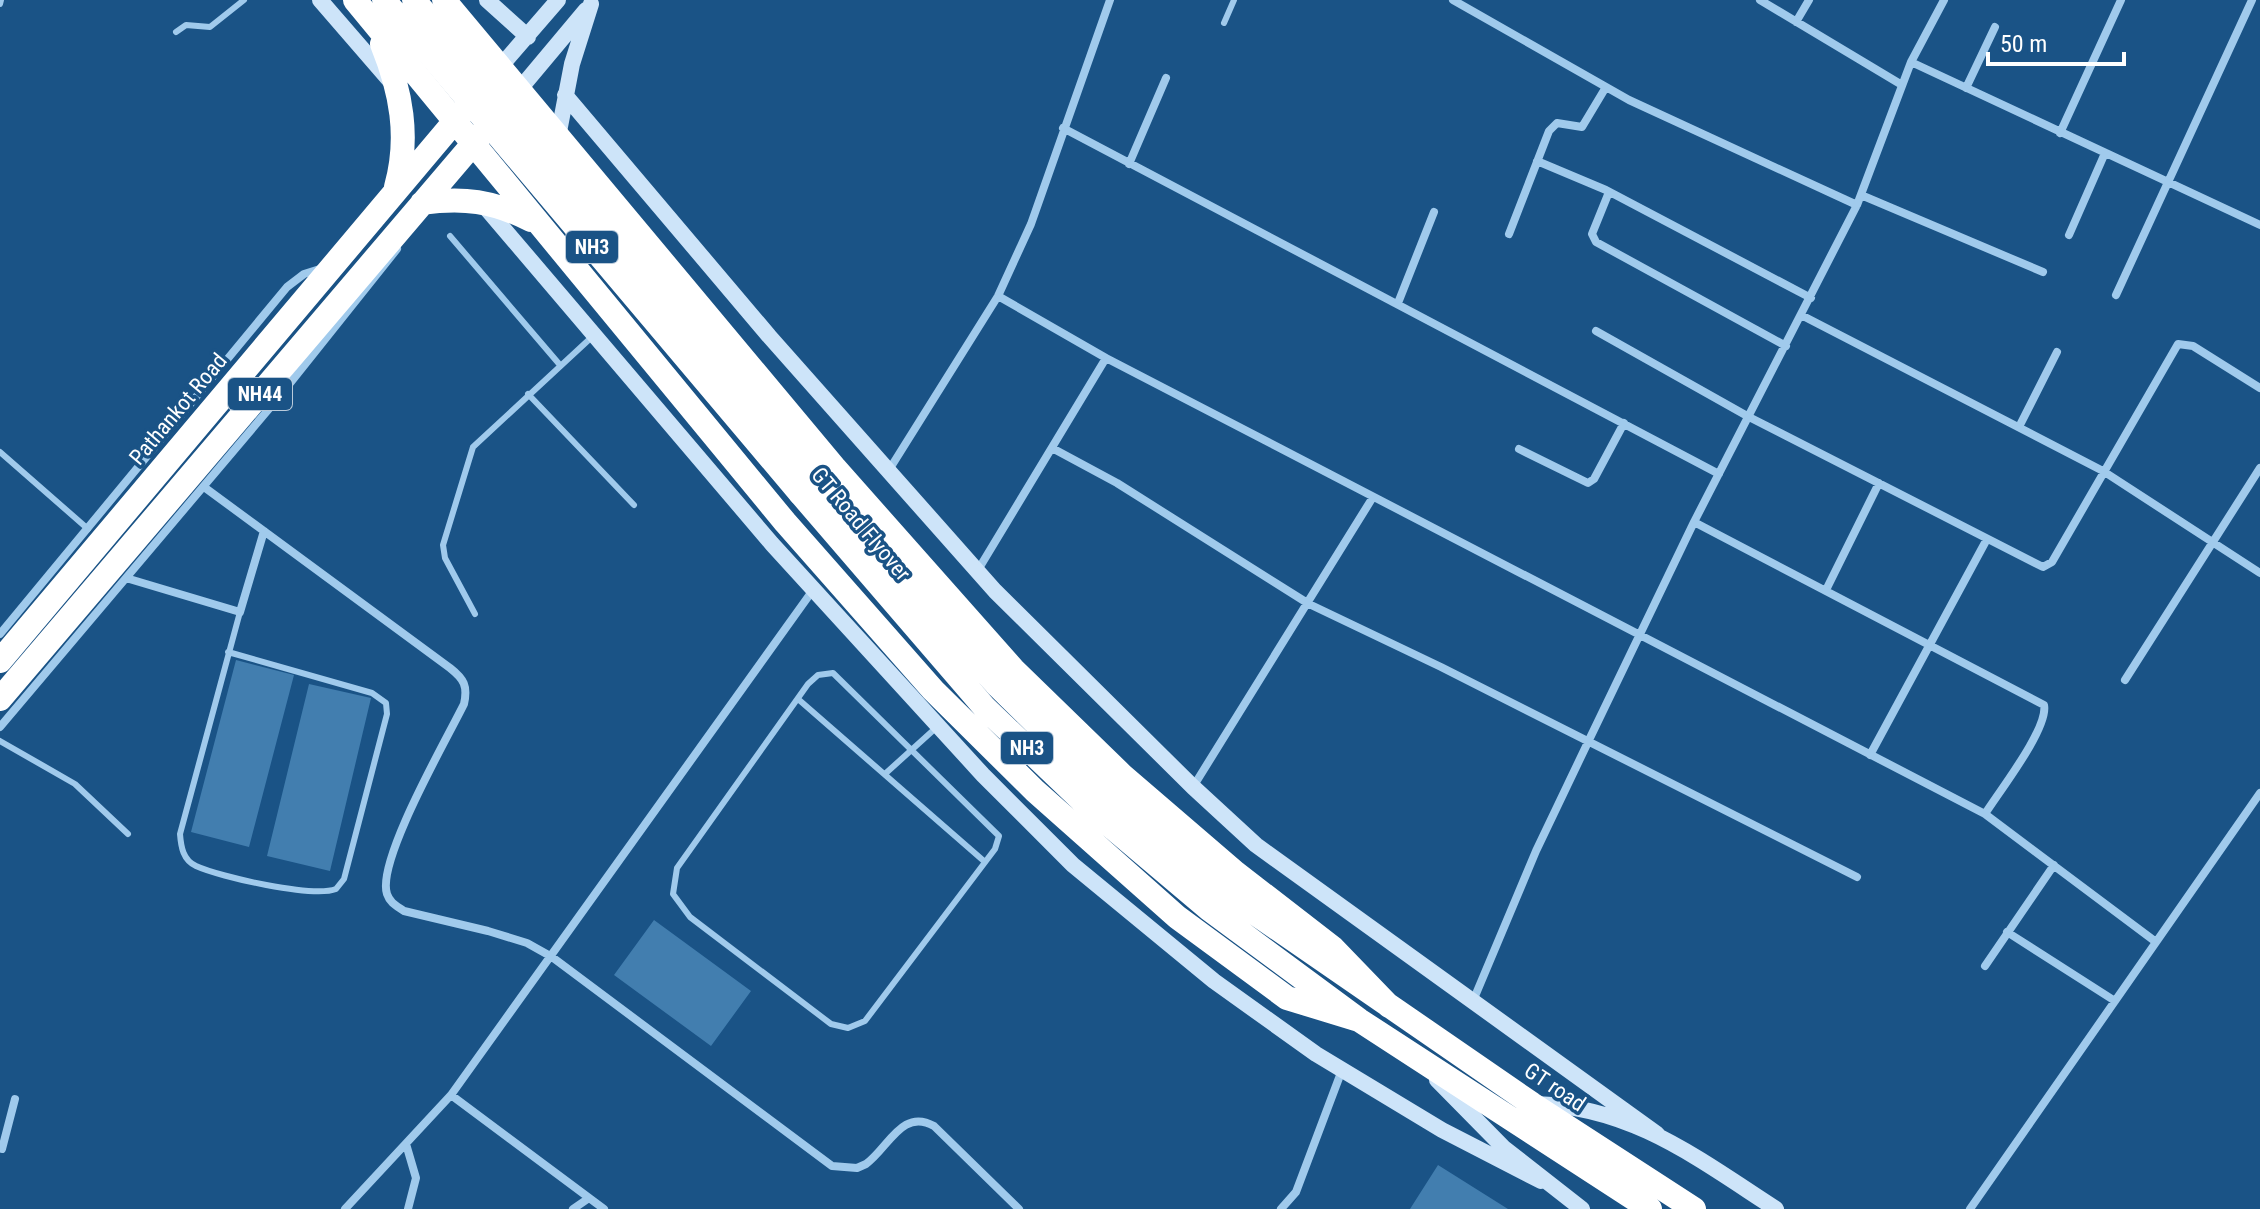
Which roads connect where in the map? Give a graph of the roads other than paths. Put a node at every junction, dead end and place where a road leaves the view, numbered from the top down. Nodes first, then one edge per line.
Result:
1 (244, 0) edge
2 (320, 0) edge
3 (355, 0) edge
4 (384, 0) edge
5 (414, 0) edge
6 (444, 0) edge
7 (487, 0) edge
8 (558, 0) edge
9 (1110, 0) edge
10 (1234, 0) edge
11 (1453, 0) edge
12 (1760, 0) edge
13 (1809, 0) edge
14 (1944, 0) edge
15 (2121, 0) edge
16 (2252, 0) edge
17 (593, 2) edge
18 (1796, 22) junction
19 (374, 23) junction
20 (1224, 23) dead end
21 (1995, 27) dead end
22 (176, 32) dead end
23 (528, 37) junction
24 (1911, 62) junction
25 (500, 67) junction
26 (1166, 78) dead end
27 (1902, 85) junction
28 (1606, 87) junction
29 (1966, 88) junction
30 (519, 90) junction
31 (400, 92) junction
32 (565, 95) junction
33 (455, 121) junction
34 (1063, 128) junction
35 (2060, 133) junction
36 (558, 137) junction
37 (473, 143) junction
38 (2105, 153) junction
39 (1537, 161) junction
40 (1129, 164) junction
41 (2166, 184) junction
42 (395, 192) junction
43 (1609, 192) junction
44 (1861, 195) junction
45 (480, 201) junction
46 (422, 203) junction
47 (1857, 205) junction
48 (1434, 212) dead end
49 (540, 224) junction
50 (2260, 225) edge
51 (1509, 234) dead end
52 (2069, 235) dead end
53 (450, 236) dead end
54 (334, 264) junction
55 (2043, 272) dead end
56 (2116, 295) dead end
57 (998, 296) junction
58 (1811, 298) junction
59 (1398, 303) junction
60 (1803, 316) junction
61 (1596, 331) dead end
62 (594, 335) junction
63 (1786, 346) junction
64 (2057, 352) dead end
65 (1106, 358) junction
66 (560, 365) junction
67 (2260, 388) edge
68 (528, 394) junction
69 (1749, 417) junction
70 (1624, 423) junction
71 (2020, 425) junction
72 (1052, 448) junction
73 (1519, 449) dead end
74 (0, 452) edge
75 (2260, 468) edge
76 (889, 471) junction
77 (2103, 471) junction
78 (1719, 474) junction
79 (1879, 483) junction
80 (204, 487) junction
81 (808, 487) junction
82 (1373, 497) junction
83 (634, 505) dead end
84 (1694, 522) junction
85 (88, 529) junction
86 (264, 531) junction
87 (1987, 539) junction
88 (2213, 541) junction
89 (978, 570) junction
90 (2260, 573) edge
91 (126, 578) junction
92 (813, 589) junction
93 (1826, 590) junction
94 (1309, 604) junction
95 (240, 612) junction
96 (475, 614) dead end
97 (0, 634) edge
98 (1640, 635) junction
99 (1928, 643) junction
100 (228, 652) junction
101 (0, 661) edge
102 (2125, 680) dead end
103 (0, 699) edge
104 (798, 699) junction
105 (938, 726) junction
106 (0, 727) edge
107 (1589, 740) junction
108 (0, 741) edge
109 (911, 750) junction
110 (1870, 755) junction
111 (886, 773) junction
112 (1193, 787) junction
113 (2260, 793) edge
114 (1985, 814) junction
115 (128, 834) dead end
116 (985, 862) junction
117 (2054, 865) junction
118 (1857, 877) dead end
119 (2007, 932) junction
120 (2156, 942) junction
121 (552, 957) junction
122 (1985, 966) dead end
123 (1473, 1001) junction
124 (2115, 1001) junction
125 (1389, 1006) junction
126 (1359, 1020) junction
127 (1411, 1054) junction
128 (1342, 1070) junction
129 (451, 1095) junction
130 (15, 1099) dead end
131 (1532, 1104) junction
132 (1657, 1134) junction
133 (406, 1144) junction
134 (1, 1151) edge
135 (1541, 1181) junction
136 (589, 1198) junction
137 (345, 1209) edge
138 (408, 1209) edge
139 (573, 1209) edge
140 (604, 1209) edge
141 (1019, 1209) edge
142 (1281, 1209) edge
143 (1582, 1209) edge
144 (1650, 1209) edge
145 (1694, 1209) edge
146 (1776, 1209) edge
147 (1970, 1209) edge

1 - 22 lane
2 - 31 street
3 - 19 highway, NH44
4 - 81 highway, GT Road Flyover / NH3, bridge
5 - 81 highway, GT Road Flyover / NH3, bridge
6 - 25 highway
7 - 23 street
8 - 23 street
9 - 34 street
10 - 20 lane
11 - 28 street
12 - 18 street
13 - 18 street
14 - 24 street
15 - 35 street
16 - 41 street
17 - 30 street
17 - 32 street
18 - 27 street
19 - 31 highway, NH44
19 - 33 highway
21 - 29 street
23 - 25 street
24 - 27 street
24 - 29 street
25 - 30 highway
25 - 33 highway, NH44
26 - 40 street
27 - 44 street
28 - 39 street
28 - 47 street
29 - 35 street
30 - 36 highway
30 - 37 highway, NH44
31 - 42 highway, NH44
32 - 36 street
32 - 76 street
33 - 37 highway
33 - 42 highway, NH44
34 - 40 street
34 - 57 street
35 - 38 street
36 - 125 highway
37 - 46 highway, NH44
37 - 49 highway
38 - 41 street
38 - 52 street
39 - 43 street
39 - 51 street
40 - 59 street
41 - 50 street
41 - 56 street
42 - 54 highway, Pathankot Road / NH44
43 - 58 street
43 - 63 street
44 - 47 street
44 - 55 street
45 - 46 highway
45 - 49 highway
45 - 62 street
46 - 80 street
46 - 103 highway, NH44
47 - 58 street
48 - 59 street
49 - 126 highway
53 - 66 lane
54 - 85 street
54 - 101 highway, Pathankot Road / NH44
57 - 65 street
57 - 76 street
58 - 60 street
59 - 70 street
60 - 63 street
60 - 71 street
61 - 69 street
62 - 66 lane
62 - 92 street
63 - 69 street
64 - 71 street
65 - 72 street
65 - 82 street
66 - 68 lane
67 - 77 street
68 - 83 lane
68 - 96 lane
69 - 78 street
69 - 79 street
70 - 73 street
70 - 78 street
71 - 77 street
72 - 89 street
72 - 94 street
74 - 85 lane
75 - 88 street
76 - 89 street
77 - 87 street
77 - 88 street
78 - 84 street
79 - 87 street
79 - 93 street
80 - 86 street
80 - 91 street
81 - 125 highway, GT Road Flyover / NH3
81 - 126 highway, GT Road Flyover / NH3
82 - 94 street
82 - 98 street
84 - 93 street
84 - 98 street
85 - 97 street
86 - 95 street
86 - 121 street
87 - 99 street
88 - 90 street
88 - 102 street
89 - 112 street
91 - 95 street
91 - 106 street
92 - 105 street
92 - 121 street
93 - 99 street
94 - 107 street
94 - 112 street
95 - 100 lane
98 - 107 street
98 - 110 street
99 - 110 street
99 - 114 street
100 - 100 lane
104 - 109 lane
104 - 111 lane
104 - 116 lane
105 - 109 lane
105 - 128 street
107 - 118 street
107 - 123 street
108 - 115 lane
109 - 111 lane
109 - 116 lane
110 - 114 street
111 - 116 lane
112 - 123 street
113 - 120 street
114 - 117 street
117 - 119 street
117 - 120 street
119 - 122 street
119 - 124 street
120 - 124 street
121 - 129 street
121 - 141 street
123 - 132 street
124 - 147 street
125 - 131 highway, GT road / NH3
126 - 127 highway, NH3
127 - 135 street
127 - 144 highway, NH3
128 - 135 street
128 - 142 street
129 - 133 street
129 - 136 street
130 - 134 street
131 - 132 street
131 - 145 highway, GT road / NH3
132 - 146 street
133 - 137 street
133 - 138 street
135 - 143 street
136 - 139 street
136 - 140 street

